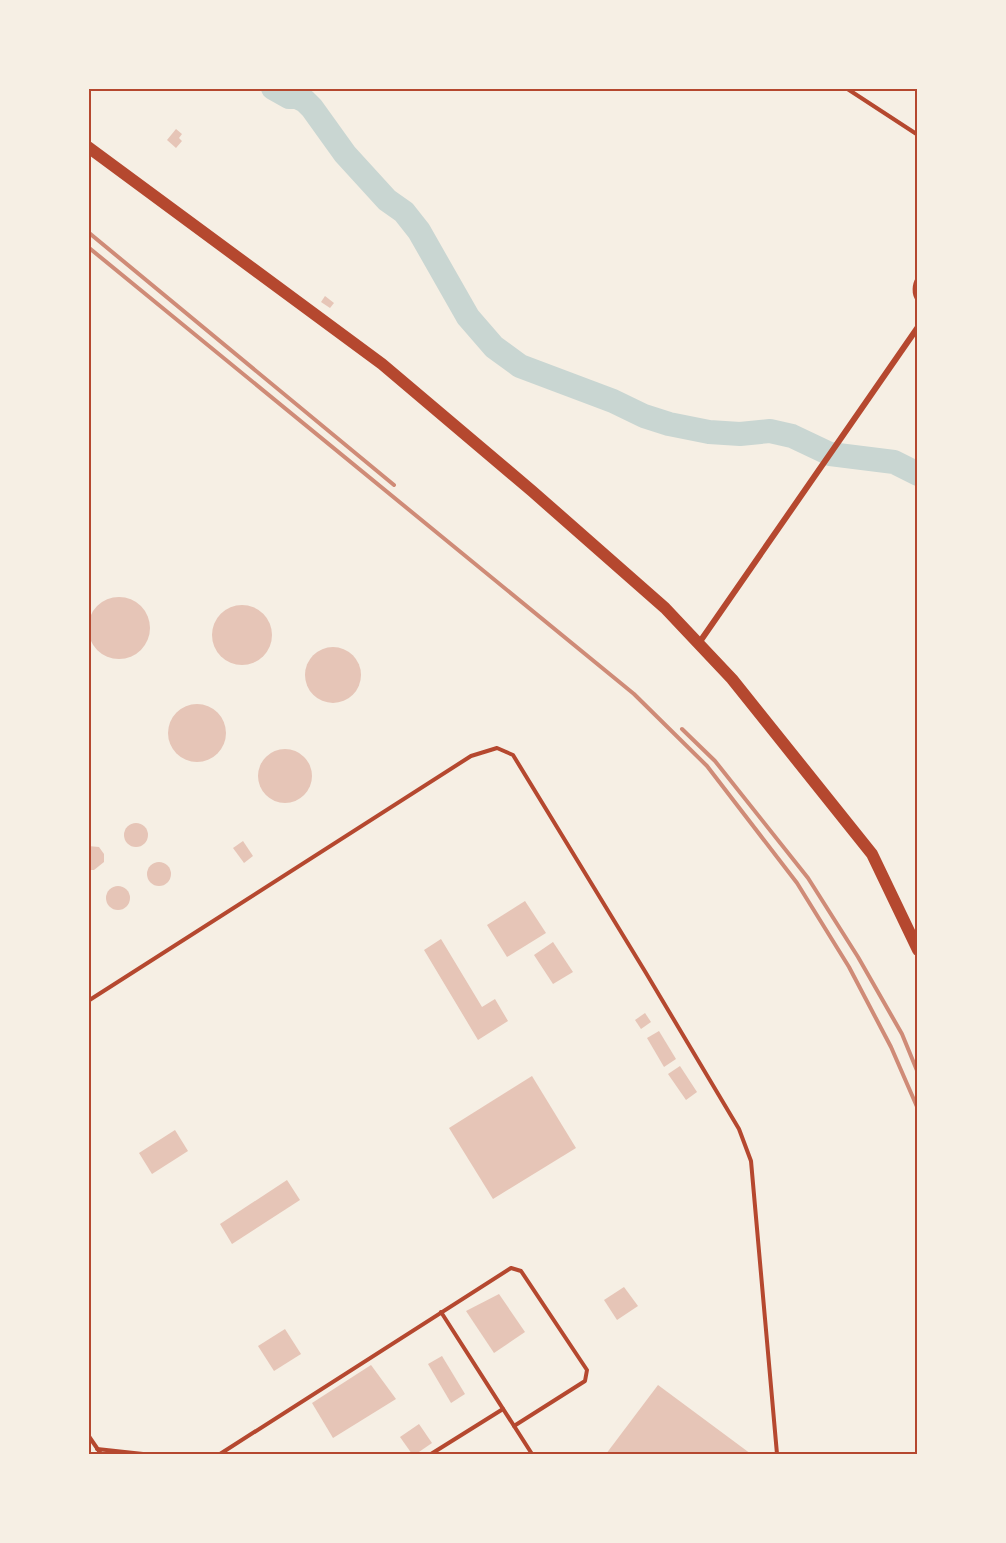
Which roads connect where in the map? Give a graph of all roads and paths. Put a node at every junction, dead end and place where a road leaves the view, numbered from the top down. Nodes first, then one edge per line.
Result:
1 (846, 88) edge
2 (918, 135) edge
3 (88, 147) edge
4 (918, 278) edge
5 (918, 300) edge
6 (918, 327) edge
7 (699, 643) junction
8 (918, 951) edge
9 (88, 1001) edge
10 (441, 1312) junction
11 (503, 1409) junction
12 (514, 1426) junction
13 (88, 1435) edge
14 (98, 1449) junction
15 (101, 1455) edge
16 (143, 1455) edge
17 (220, 1455) edge
18 (431, 1455) edge
19 (532, 1455) edge
20 (777, 1455) edge

1 - 2 lane
3 - 7 main road
4 - 5 lane
6 - 7 street
7 - 8 main road
9 - 20 lane
10 - 11 lane
10 - 12 lane
10 - 17 lane
11 - 12 lane
11 - 18 lane
12 - 19 lane
13 - 14 lane
14 - 15 lane
14 - 16 lane

